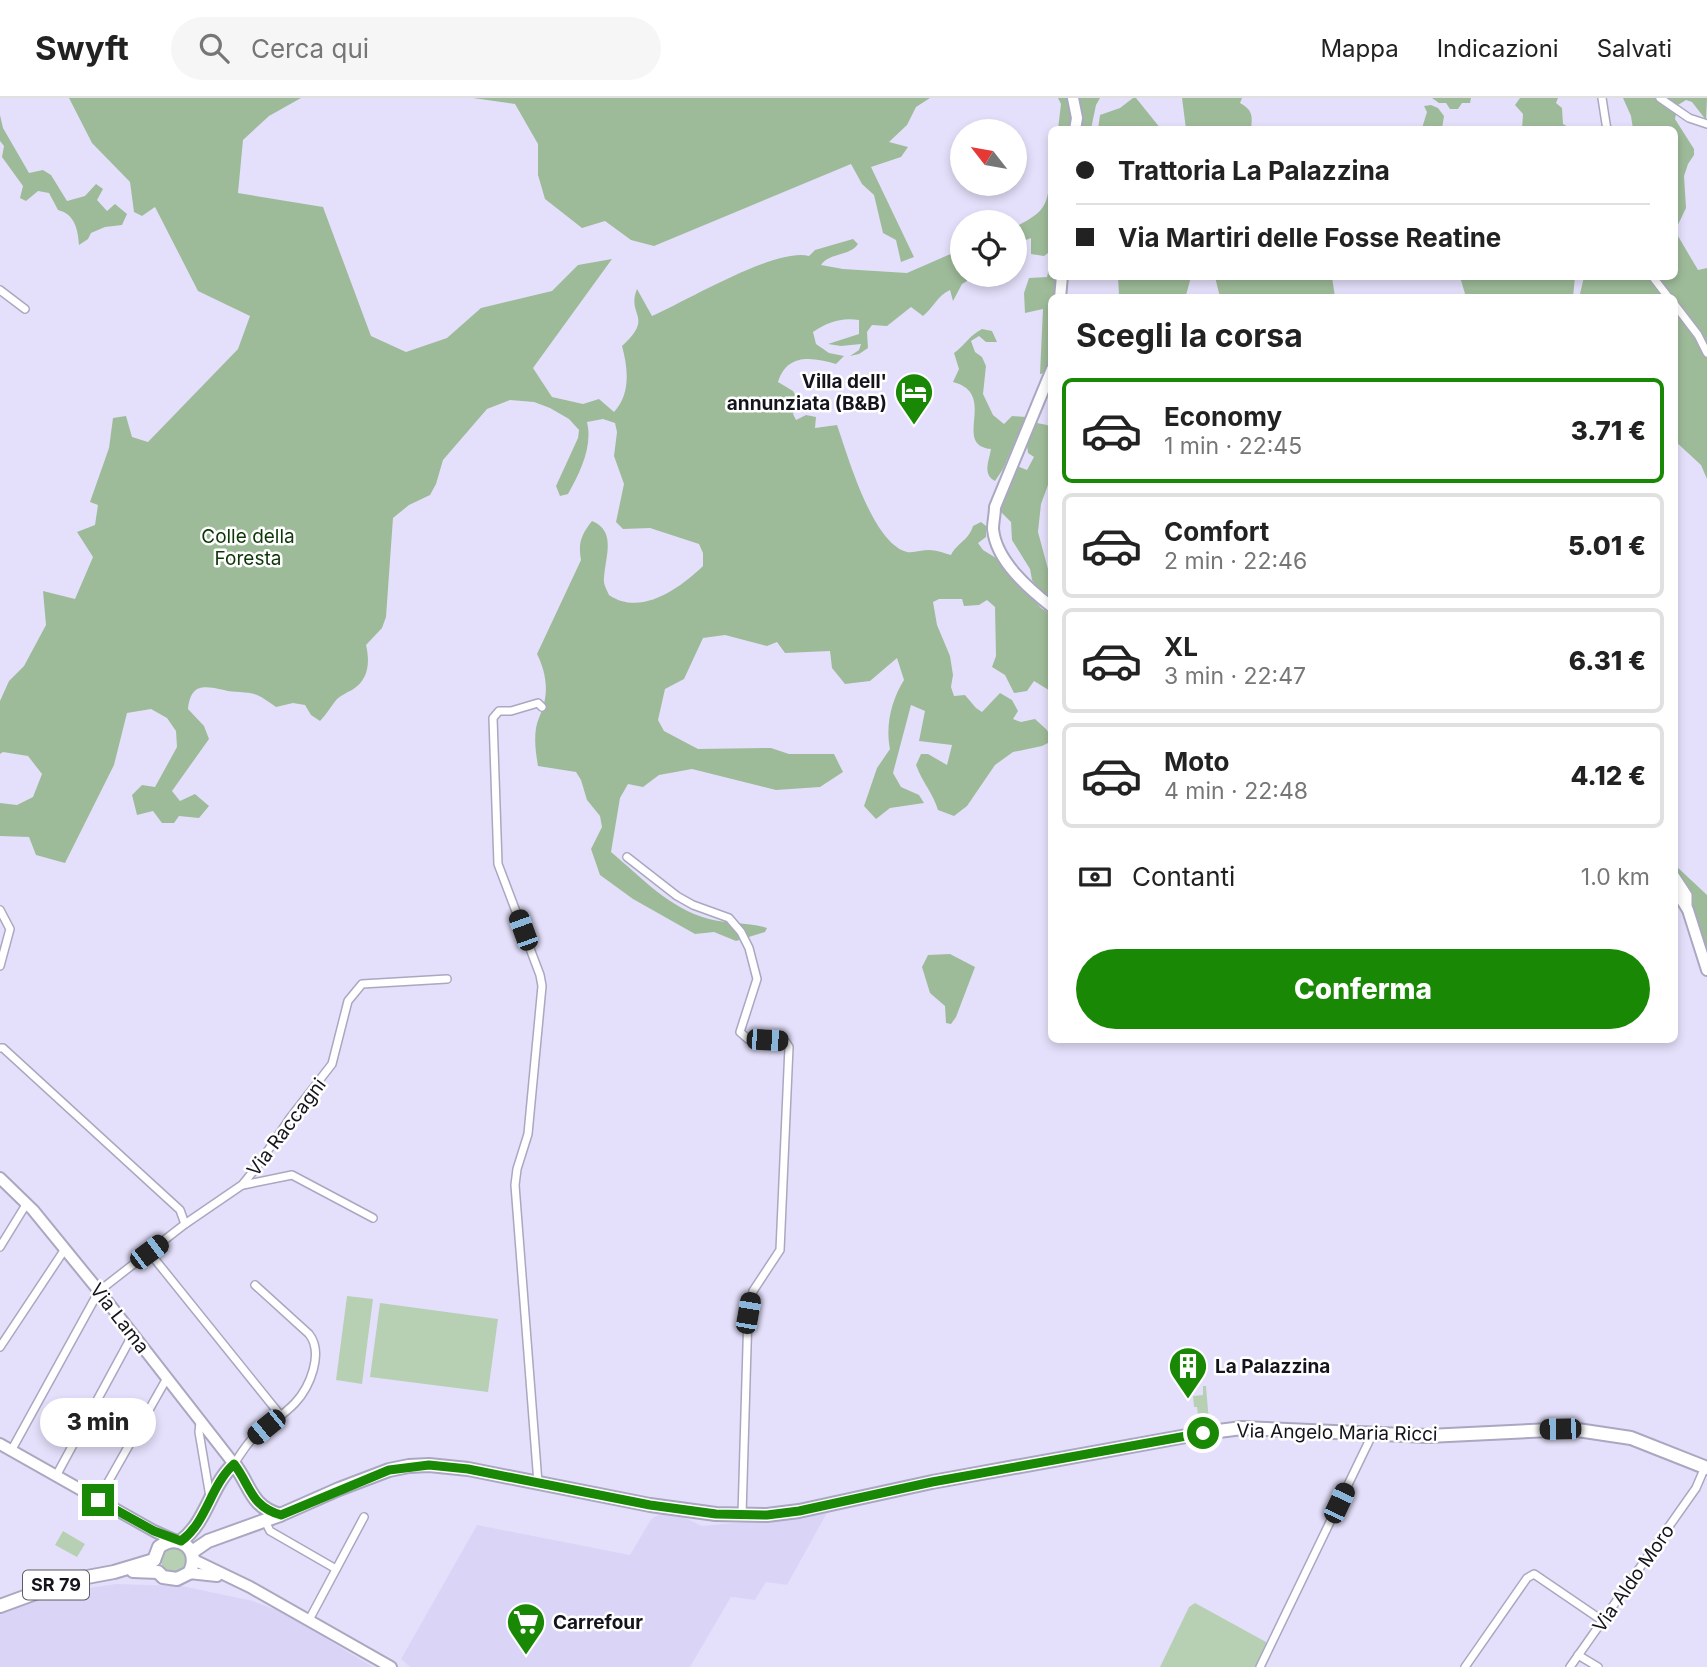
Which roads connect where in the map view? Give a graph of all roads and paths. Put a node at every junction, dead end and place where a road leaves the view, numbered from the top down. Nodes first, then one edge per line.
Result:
1 (1073, 98) edge
2 (1602, 98) edge
3 (1660, 98) edge
4 (1707, 124) edge
5 (1076, 126) edge
6 (1606, 126) edge
7 (1655, 280) edge
8 (0, 290) edge
9 (1666, 294) edge
10 (25, 309) dead end
11 (1678, 309) edge
12 (1707, 353) edge
13 (1048, 379) edge
14 (1048, 604) edge
15 (542, 707) dead end
16 (627, 857) dead end
17 (1678, 880) edge
18 (1678, 894) edge
19 (0, 911) edge
20 (1688, 911) junction
21 (0, 965) edge
22 (1707, 970) edge
23 (447, 979) dead end
24 (0, 1048) edge
25 (0, 1178) edge
26 (242, 1185) junction
27 (27, 1203) junction
28 (373, 1218) dead end
29 (186, 1224) junction
30 (0, 1247) edge
31 (65, 1249) junction
32 (149, 1252) junction
33 (255, 1285) dead end
34 (99, 1291) junction
35 (133, 1334) junction
36 (0, 1347) edge
37 (167, 1378) junction
38 (281, 1416) junction
39 (200, 1422) junction
40 (1372, 1435) junction
41 (0, 1444) edge
42 (12, 1451) junction
43 (234, 1464) junction
44 (1706, 1467) edge
45 (56, 1476) junction
46 (538, 1483) junction
47 (1707, 1483) edge
48 (1696, 1488) junction
49 (210, 1497) junction
50 (98, 1500) junction
51 (255, 1500) junction
52 (281, 1515) junction
53 (742, 1516) junction
54 (364, 1517) dead end
55 (260, 1522) junction
56 (193, 1530) junction
57 (172, 1541) junction
58 (206, 1542) junction
59 (193, 1556) junction
60 (156, 1566) junction
61 (336, 1569) junction
62 (189, 1573) junction
63 (231, 1579) junction
64 (0, 1606) edge
65 (309, 1620) junction
66 (1603, 1621) junction
67 (1578, 1655) junction
68 (391, 1667) edge
69 (1260, 1667) edge
70 (1465, 1667) edge
71 (1570, 1667) edge
72 (1598, 1667) edge

1 - 5 main road
2 - 6 street
3 - 4 street
7 - 9 street
8 - 10 street
11 - 12 street
13 - 14 main road
15 - 46 street
16 - 53 street
17 - 20 street
18 - 20 main road
19 - 21 street
20 - 22 main road
23 - 26 street, Via Raccagni
24 - 29 street
25 - 27 main road, Via Lama
26 - 28 street
26 - 29 street, Via Raccagni
27 - 30 street
27 - 31 main road, Via Lama
29 - 32 street, Via Raccagni
31 - 34 main road, Via Lama
31 - 36 street
32 - 34 street, Via Raccagni
32 - 38 street
33 - 38 street
34 - 35 main road, Via Lama
34 - 42 street
35 - 37 main road, Via Lama
35 - 45 street
37 - 39 main road, Via Lama
37 - 50 street
38 - 43 street
39 - 43 main road, Via Lama
39 - 49 street
40 - 44 main road, Via Angelo Maria Ricci
40 - 53 main road, Via Angelo Maria Ricci
40 - 69 street
41 - 42 main road
42 - 45 main road
43 - 49 main road
43 - 51 main road, Via Lama
44 - 48 street, Via Aldo Moro
45 - 50 main road
46 - 52 main road, Via Angelo Maria Ricci
46 - 53 main road, Via Angelo Maria Ricci
47 - 48 street
48 - 66 street, Via Aldo Moro
49 - 56 main road
50 - 57 main road
51 - 52 main road, Via Lama
51 - 55 main road
52 - 55 main road, Via Angelo Maria Ricci
54 - 61 street
55 - 58 main road, Via Angelo Maria Ricci
55 - 61 street
56 - 57 main road
56 - 58 main road
57 - 59 main road
57 - 60 main road
58 - 59 main road, Via Angelo Maria Ricci
59 - 62 main road
59 - 63 main road, SR 79
60 - 62 main road, SR 79
60 - 64 main road, SR 79
61 - 65 street
62 - 63 main road, SR 79
63 - 65 main road, SR 79
65 - 68 main road, SR 79
66 - 67 street, Via Aldo Moro
66 - 70 street
67 - 71 street, Via Aldo Moro
67 - 72 street

